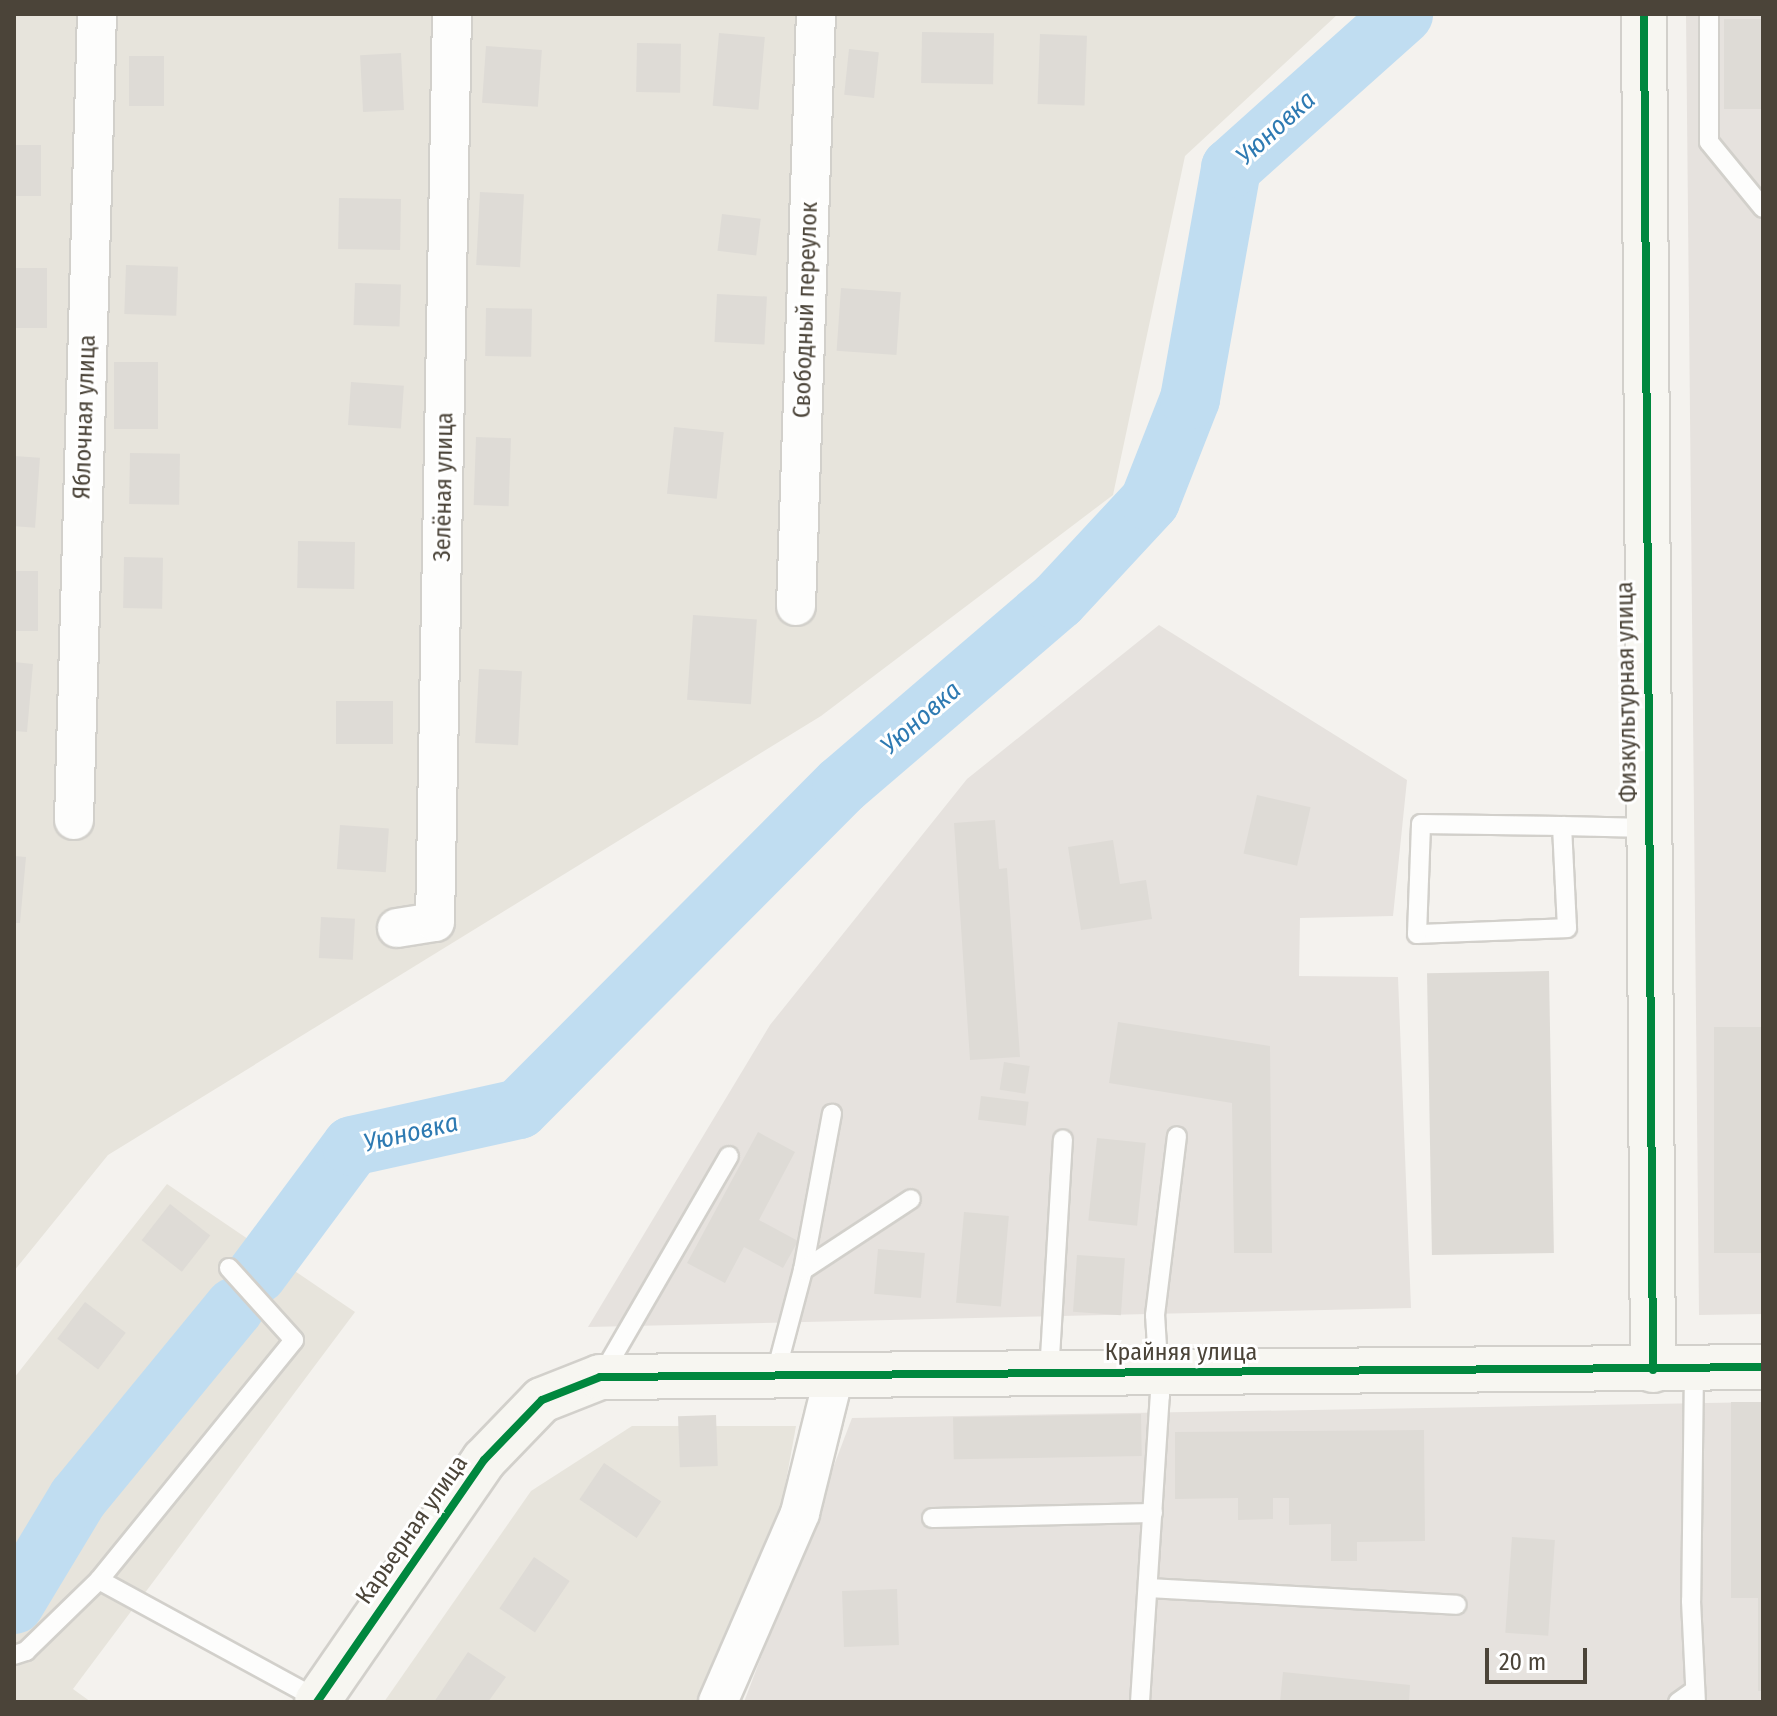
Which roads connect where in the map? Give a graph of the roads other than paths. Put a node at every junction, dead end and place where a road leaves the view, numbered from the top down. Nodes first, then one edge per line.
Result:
1 (97, 14) edge
2 (452, 14) edge
3 (816, 14) edge
4 (1644, 14) edge
5 (1709, 14) edge
6 (1763, 208) edge
7 (796, 606) dead end
8 (74, 820) dead end
9 (1562, 826) junction
10 (1648, 828) junction
11 (397, 928) dead end
12 (832, 1114) dead end
13 (1177, 1136) dead end
14 (1063, 1139) dead end
15 (729, 1156) dead end
16 (911, 1199) dead end
17 (229, 1268) dead end
18 (803, 1270) junction
19 (1763, 1367) edge
20 (1674, 1369) junction
21 (1161, 1373) junction
22 (1049, 1374) junction
23 (775, 1376) junction
24 (834, 1376) junction
25 (600, 1377) junction
26 (1153, 1513) junction
27 (932, 1518) dead end
28 (99, 1580) junction
29 (1148, 1588) junction
30 (1457, 1605) dead end
31 (14, 1655) edge
32 (1695, 1696) edge
33 (318, 1701) edge
34 (718, 1702) edge
35 (1140, 1702) edge
36 (1678, 1702) edge

1 - 8 street, Яблочная улица
2 - 11 street, Зелёная улица
3 - 7 street, Свободный переулок
4 - 10 street, Физкультурная улица
5 - 6 lane
9 - 9 lane
9 - 10 lane
10 - 20 street, Физкультурная улица
12 - 18 lane
13 - 21 lane
14 - 22 lane
15 - 25 lane
16 - 18 lane
17 - 28 lane
18 - 23 lane
19 - 20 street, Крайняя улица
20 - 21 street, Крайняя улица
20 - 32 lane
21 - 22 street, Крайняя улица
21 - 26 lane
22 - 24 street, Крайняя улица
23 - 24 street, Крайняя улица
23 - 25 street, Крайняя улица
24 - 34 street
25 - 33 street, Карьерная улица
26 - 27 lane
26 - 29 lane
28 - 31 lane
28 - 33 lane
29 - 30 lane
29 - 35 lane
32 - 36 lane

